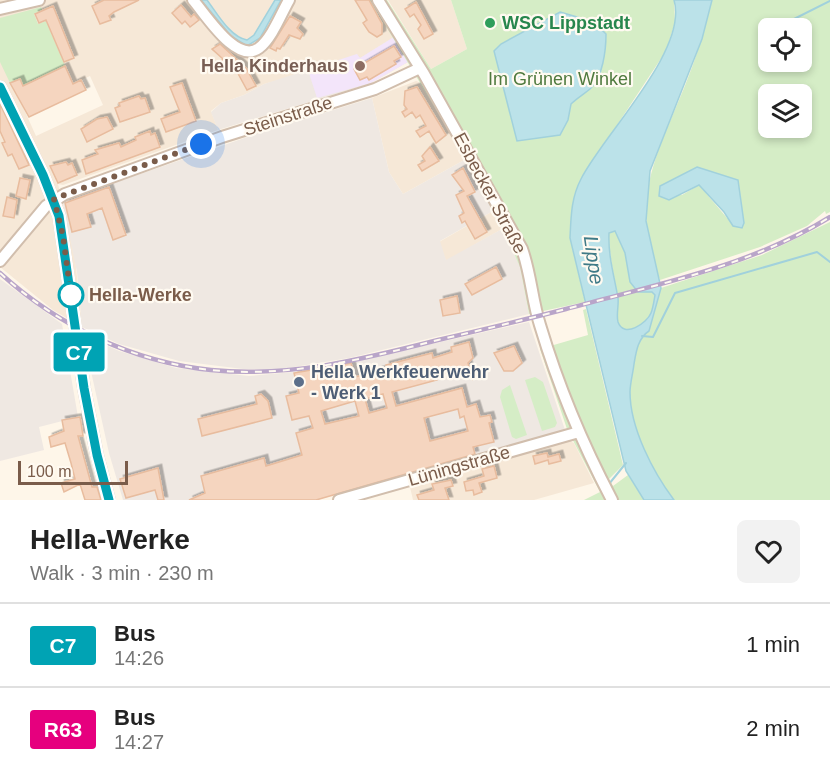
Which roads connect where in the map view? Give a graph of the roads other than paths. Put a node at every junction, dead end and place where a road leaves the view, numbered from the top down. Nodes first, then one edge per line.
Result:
1 (39, 0) edge
2 (193, 0) edge
3 (289, 0) edge
4 (378, 0) edge
5 (0, 9) edge
6 (420, 68) junction
7 (0, 87) edge
8 (54, 199) junction
9 (0, 261) edge
10 (579, 432) junction
11 (607, 492) edge
12 (109, 500) edge
13 (339, 500) edge

1 - 5 street
2 - 3 street
4 - 6 street, Esbecker Straße
6 - 8 street, Steinstraße
6 - 10 street, Esbecker Straße
7 - 8 street
8 - 9 street
8 - 12 street
10 - 11 street, Esbecker Straße
10 - 13 street, Lüningstraße

